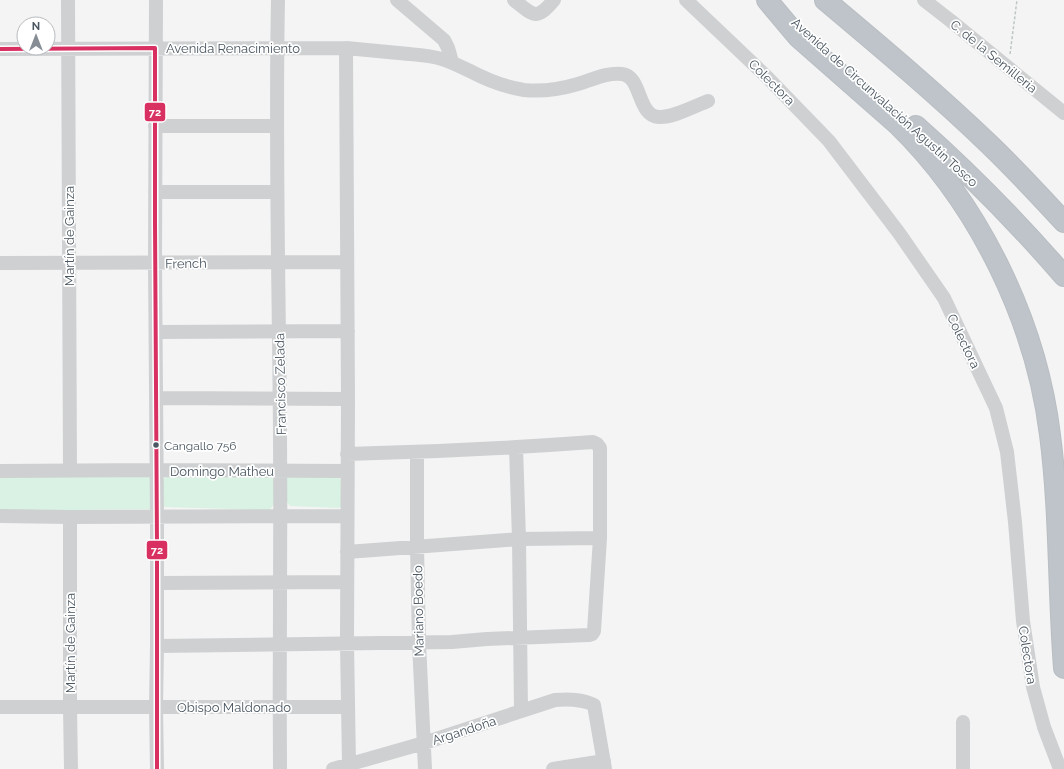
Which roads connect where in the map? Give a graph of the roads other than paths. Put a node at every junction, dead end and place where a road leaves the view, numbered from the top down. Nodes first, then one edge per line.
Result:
1 (68, 0) edge
2 (156, 0) edge
3 (278, 0) edge
4 (397, 0) edge
5 (514, 0) edge
6 (554, 0) edge
7 (686, 0) edge
8 (768, 0) edge
9 (825, 0) edge
10 (924, 0) edge
11 (156, 48) junction
12 (277, 48) junction
13 (346, 48) junction
14 (0, 49) edge
15 (68, 49) junction
16 (452, 62) junction
17 (905, 68) junction
18 (708, 101) dead end
19 (1064, 113) edge
20 (155, 126) junction
21 (277, 126) junction
22 (155, 192) junction
23 (278, 192) junction
24 (1064, 206) edge
25 (1064, 222) edge
26 (279, 262) junction
27 (347, 262) junction
28 (0, 263) edge
29 (155, 263) junction
30 (69, 264) junction
31 (1064, 276) edge
32 (348, 331) junction
33 (156, 332) junction
34 (279, 332) junction
35 (156, 398) junction
36 (280, 399) junction
37 (348, 399) junction
38 (516, 447) junction
39 (417, 452) junction
40 (347, 454) junction
41 (157, 470) junction
42 (0, 471) edge
43 (70, 471) junction
44 (280, 471) junction
45 (347, 471) junction
46 (0, 516) edge
47 (280, 516) junction
48 (347, 516) junction
49 (70, 517) junction
50 (157, 517) junction
51 (600, 538) junction
52 (519, 539) junction
53 (417, 546) junction
54 (347, 552) junction
55 (280, 582) junction
56 (347, 582) junction
57 (157, 583) junction
58 (520, 638) junction
59 (347, 643) junction
60 (419, 643) junction
61 (279, 644) junction
62 (157, 646) junction
63 (1064, 668) edge
64 (0, 707) edge
65 (70, 707) junction
66 (156, 707) junction
67 (279, 708) junction
68 (348, 708) junction
69 (521, 711) junction
70 (963, 722) dead end
71 (424, 743) junction
72 (349, 764) junction
73 (604, 765) edge
74 (571, 767) edge
75 (71, 769) edge
76 (157, 769) edge
77 (280, 769) edge
78 (333, 769) edge
79 (425, 769) edge
80 (553, 769) edge
81 (963, 769) edge
82 (1060, 769) edge

1 - 15 street, Martín de Gainza
2 - 11 street
3 - 12 street, Francisco Zelada
4 - 16 street
5 - 6 street
7 - 82 street, Colectora
8 - 31 highway, Avenida de Circunvalación Agustín Tosco
8 - 63 highway
9 - 17 highway
10 - 19 street, C. de la Semilleria
11 - 12 street, Avenida Renacimiento
11 - 15 street, Avenida Renacimiento
11 - 20 street
12 - 13 street, Avenida Renacimiento
12 - 21 street, Francisco Zelada
13 - 16 street, Avenida Renacimiento
13 - 27 street
14 - 15 street, Avenida Renacimiento
15 - 30 street, Martín de Gainza
16 - 18 street, Avenida Renacimiento
17 - 24 highway
17 - 25 highway
20 - 21 street
20 - 22 street
21 - 23 street, Francisco Zelada
22 - 23 street
22 - 29 street
23 - 26 street, Francisco Zelada
26 - 27 street, French
26 - 29 street, French
26 - 34 street, Francisco Zelada
27 - 32 street
28 - 30 street, French
29 - 30 street, French
29 - 33 street
30 - 43 street, Martín de Gainza
32 - 34 street
32 - 37 street
33 - 34 street
33 - 35 street
34 - 36 street, Francisco Zelada
35 - 36 street
35 - 41 street
36 - 37 street
36 - 44 street, Francisco Zelada
37 - 40 street
38 - 39 street
38 - 51 street
38 - 52 street
39 - 40 street
39 - 53 street, Mariano Boedo
40 - 45 street
41 - 43 street, Domingo Matheu
41 - 44 street, Domingo Matheu
41 - 50 street
42 - 43 street, Domingo Matheu
44 - 45 street, Domingo Matheu
44 - 47 street, Francisco Zelada
45 - 48 street
46 - 49 street
47 - 48 street
47 - 50 street
47 - 55 street, Francisco Zelada
48 - 54 street
49 - 50 street
49 - 65 street, Martín de Gainza
50 - 57 street
51 - 52 street
51 - 58 street
52 - 53 street
52 - 58 street
53 - 54 street
53 - 60 street, Mariano Boedo
54 - 56 street
55 - 56 street
55 - 57 street
55 - 61 street, Francisco Zelada
56 - 59 street
57 - 62 street
58 - 60 street
58 - 69 street
59 - 60 street
59 - 61 street
59 - 68 street
60 - 71 street, Mariano Boedo
61 - 62 street
61 - 67 street, Francisco Zelada
62 - 66 street
64 - 65 street, Obispo Maldonado
65 - 66 street, Obispo Maldonado
65 - 75 street, Martín de Gainza
66 - 67 street, Obispo Maldonado
66 - 76 street
67 - 68 street, Obispo Maldonado
67 - 77 street, Francisco Zelada
68 - 72 street
69 - 71 street, Argandoña
69 - 73 street, Argandoña
70 - 81 street
71 - 72 street, Argandoña
71 - 79 street, Mariano Boedo
72 - 78 street, Argandoña
73 - 74 street
74 - 80 street

